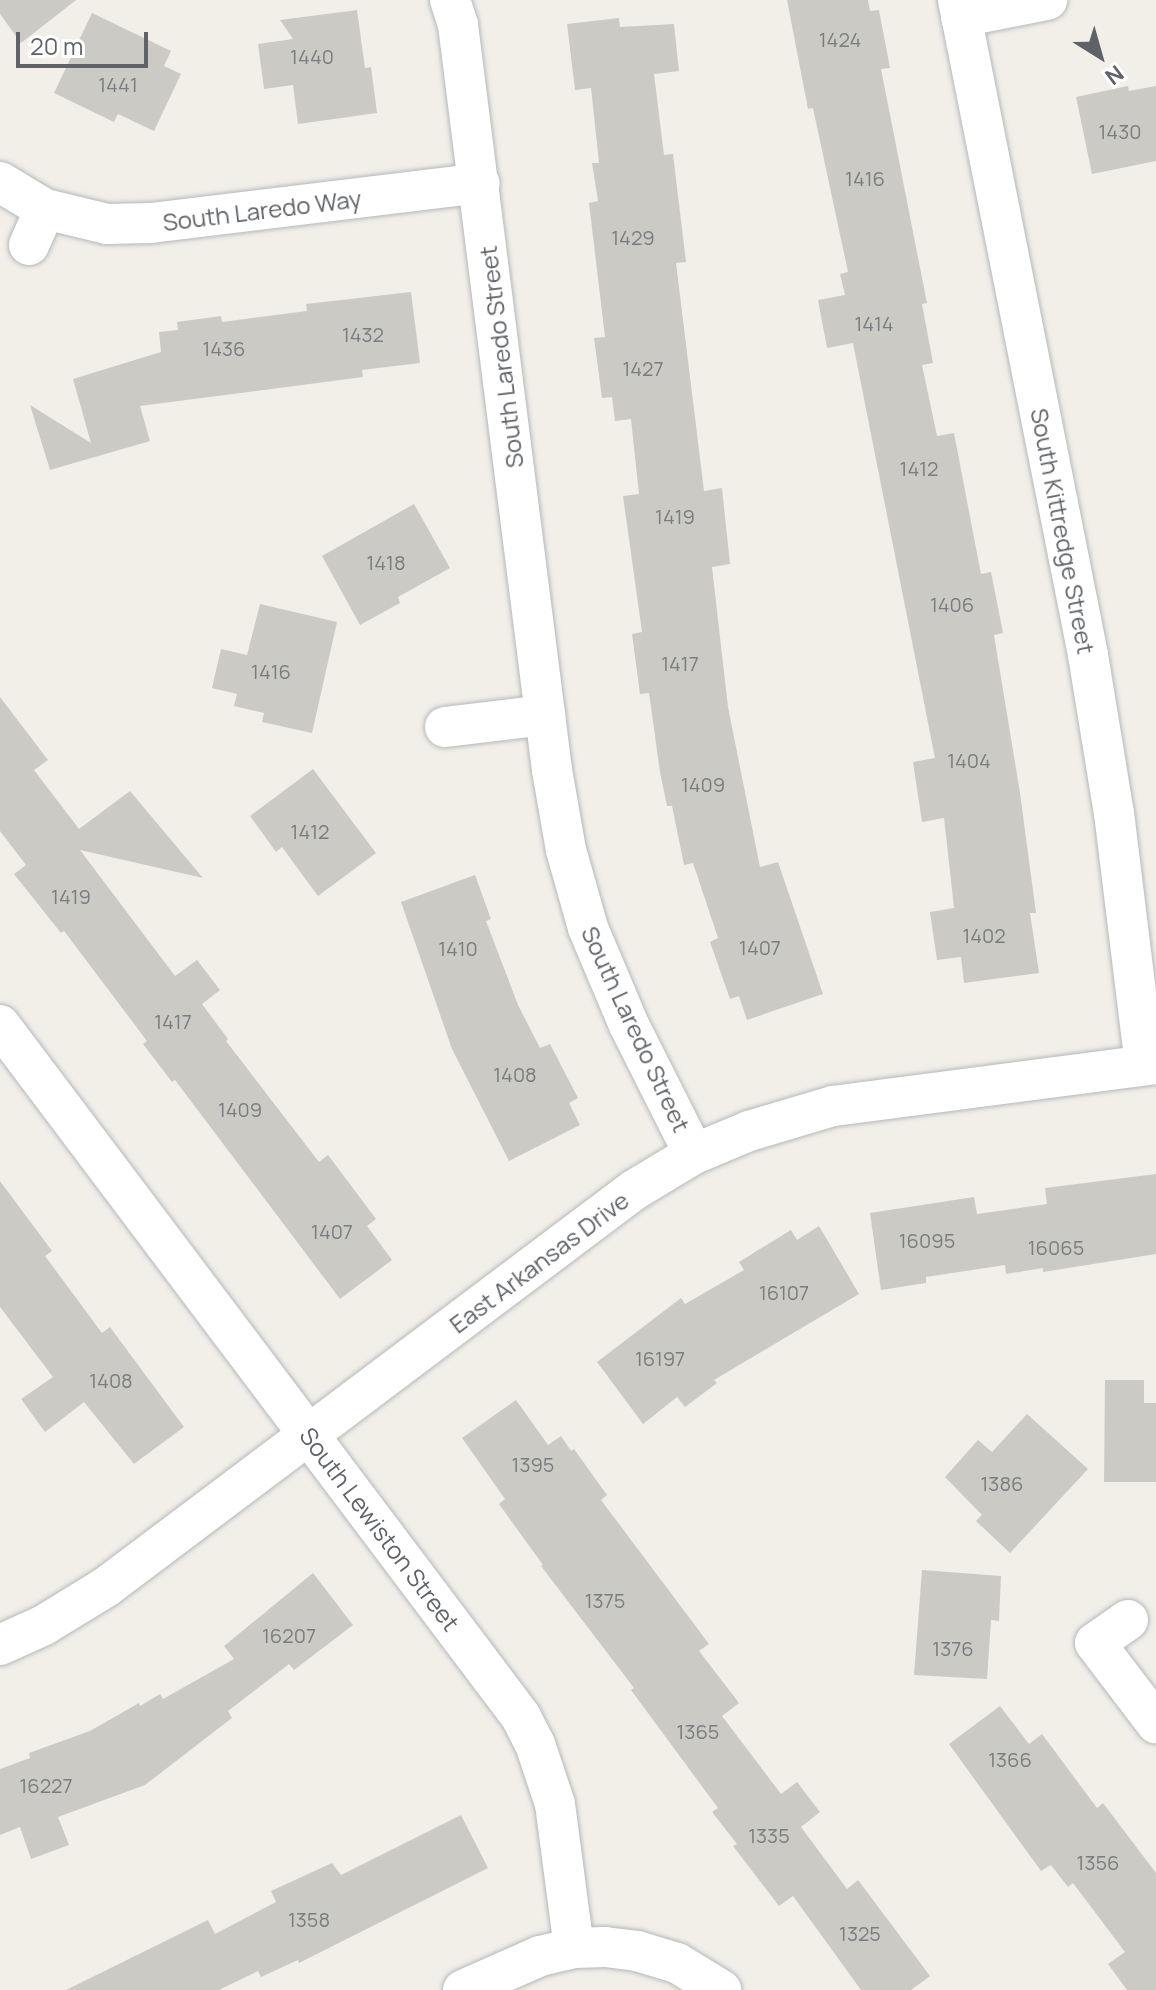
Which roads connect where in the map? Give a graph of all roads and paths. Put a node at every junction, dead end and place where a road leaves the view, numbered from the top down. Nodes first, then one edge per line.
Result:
1 (450, 0) edge
2 (1047, 0) edge
3 (960, 9) edge
4 (0, 182) edge
5 (480, 183) junction
6 (45, 209) junction
7 (29, 245) dead end
8 (545, 715) junction
9 (445, 727) dead end
10 (0, 1025) edge
11 (1151, 1064) edge
12 (694, 1154) junction
13 (309, 1434) junction
14 (1128, 1620) dead end
15 (0, 1645) edge
16 (1156, 1723) edge
17 (574, 1948) junction
18 (463, 1990) edge
19 (721, 1990) edge

1 - 5 street, South Laredo Street
2 - 3 street
3 - 11 street, South Kittredge Street
4 - 6 street, South Laredo Way
5 - 6 street, South Laredo Way
5 - 8 street, South Laredo Street
6 - 7 street
8 - 9 street
8 - 12 street, South Laredo Street
10 - 13 street, South Lewiston Street
11 - 12 street, East Arkansas Drive
12 - 13 street, East Arkansas Drive
13 - 15 street, East Arkansas Drive
13 - 17 street, South Lewiston Street
14 - 16 street
17 - 18 street
17 - 19 street

